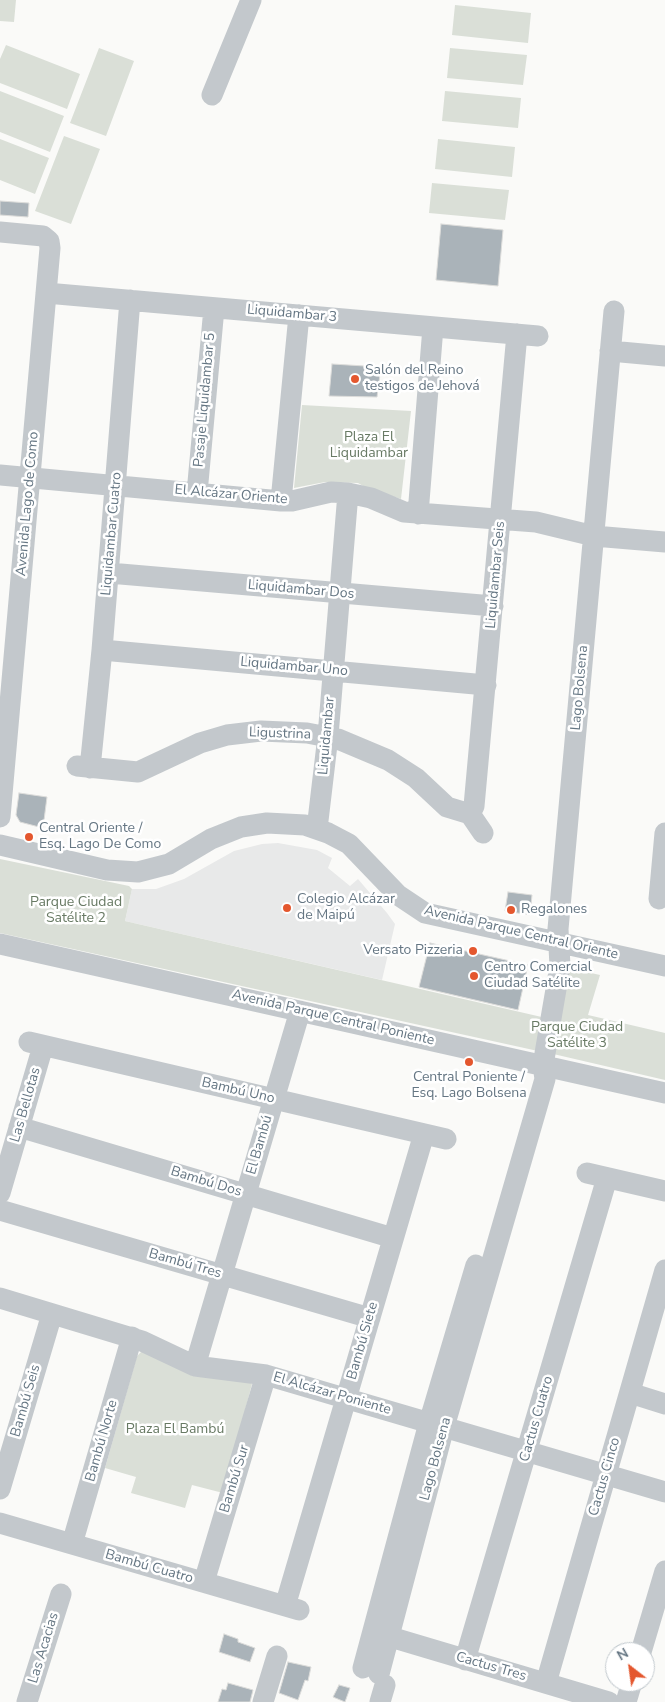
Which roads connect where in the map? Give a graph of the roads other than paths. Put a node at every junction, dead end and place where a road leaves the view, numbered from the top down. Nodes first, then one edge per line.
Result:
1 (251, 0) edge
2 (212, 95) dead end
3 (0, 232) edge
4 (46, 292) junction
5 (130, 300) junction
6 (214, 308) junction
7 (614, 311) dead end
8 (299, 315) junction
9 (433, 327) junction
10 (517, 334) junction
11 (538, 336) dead end
12 (610, 351) junction
13 (665, 356) edge
14 (0, 475) edge
15 (31, 478) junction
16 (116, 486) junction
17 (197, 493) junction
18 (348, 493) junction
19 (281, 501) junction
20 (418, 514) junction
21 (500, 519) junction
22 (594, 536) junction
23 (665, 542) edge
24 (108, 573) junction
25 (340, 593) junction
26 (493, 606) junction
27 (102, 650) junction
28 (333, 670) junction
29 (486, 685) junction
30 (328, 736) junction
31 (83, 767) joint
32 (470, 814) junction
33 (0, 818) edge
34 (317, 829) junction
35 (483, 832) dead end
36 (665, 833) edge
37 (0, 845) edge
38 (663, 875) edge
39 (660, 899) dead end
40 (559, 943) junction
41 (0, 944) edge
42 (665, 966) edge
43 (300, 1011) junction
44 (36, 1044) joint
45 (543, 1065) junction
46 (665, 1093) edge
47 (274, 1100) junction
48 (19, 1127) junction
49 (424, 1134) junction
50 (446, 1139) dead end
51 (665, 1191) edge
52 (0, 1194) edge
53 (246, 1194) junction
54 (0, 1210) edge
55 (393, 1238) junction
56 (665, 1274) edge
57 (222, 1275) junction
58 (0, 1298) edge
59 (52, 1314) junction
60 (370, 1318) junction
61 (132, 1338) junction
62 (195, 1366) junction
63 (266, 1375) junction
64 (630, 1393) junction
65 (346, 1398) junction
66 (665, 1404) edge
67 (437, 1425) junction
68 (528, 1452) junction
69 (606, 1474) junction
70 (0, 1489) edge
71 (665, 1492) edge
72 (0, 1523) edge
73 (72, 1544) junction
74 (665, 1571) edge
75 (204, 1582) junction
76 (61, 1594) dead end
77 (292, 1608) joint
78 (382, 1635) junction
79 (644, 1642) edge
80 (277, 1656) dead end
81 (465, 1660) junction
82 (377, 1682) edge
83 (546, 1683) junction
84 (27, 1702) edge
85 (263, 1702) edge
86 (609, 1702) edge

1 - 2 street
3 - 4 street, Avenida Lago de Como
4 - 5 street, Liquidambar 3
4 - 15 street, Avenida Lago de Como
5 - 6 street, Liquidambar 3
5 - 16 street, Liquidambar Cuatro
6 - 8 street, Liquidambar 3
6 - 17 street, Pasaje Liquidambar 5
7 - 12 street, Lago Bolsena
8 - 9 street, Liquidambar 3
8 - 19 street
9 - 10 street, Liquidambar 3
9 - 20 street
10 - 11 street, Liquidambar 3
10 - 21 street, Liquidambar Seis
12 - 13 street
12 - 22 street, Lago Bolsena
14 - 15 street, El Alcázar Oriente
15 - 16 street, El Alcázar Oriente
15 - 33 street, Avenida Lago de Como
16 - 17 street, El Alcázar Oriente
16 - 24 street, Liquidambar Cuatro
17 - 19 street, El Alcázar Oriente
18 - 19 street, El Alcázar Oriente
18 - 20 street, El Alcázar Oriente
18 - 25 street, Liquidambar
20 - 21 street, El Alcázar Oriente
21 - 22 street, El Alcázar Oriente
21 - 26 street, Liquidambar Seis
22 - 23 street, El Alcázar Oriente
22 - 40 street, Lago Bolsena
24 - 25 street, Liquidambar Dos
24 - 27 street, Liquidambar Cuatro
25 - 26 street, Liquidambar Dos
25 - 28 street, Liquidambar
26 - 29 street, Liquidambar Seis
27 - 28 street, Liquidambar Uno
27 - 31 street, Liquidambar Cuatro
28 - 29 street, Liquidambar Uno
28 - 30 street, Liquidambar
29 - 32 street, Liquidambar Seis
30 - 31 street, Ligustrina
30 - 32 street, Ligustrina
30 - 34 street, Liquidambar
32 - 35 street
34 - 37 street, Avenida Parque Central Oriente
34 - 40 street, Avenida Parque Central Oriente
36 - 38 street
38 - 39 street
40 - 42 street, Avenida Parque Central Oriente
40 - 45 street, Lago Bolsena
41 - 43 street, Avenida Parque Central Poniente
43 - 45 street, Avenida Parque Central Poniente
43 - 47 street, El Bambú
44 - 47 street, Bambú Uno
44 - 48 street, Las Bellotas
45 - 46 street, Avenida Parque Central Poniente
45 - 67 street, Lago Bolsena
47 - 49 street, Bambú Uno
47 - 53 street, El Bambú
48 - 52 street, Las Bellotas
48 - 53 street, Bambú Dos
49 - 50 street, Bambú Uno
49 - 55 street, Bambú Siete
51 - 68 street, Cactus Cuatro
53 - 55 street, Bambú Dos
53 - 57 street, El Bambú
54 - 57 street, Bambú Tres
55 - 60 street, Bambú Siete
56 - 64 street, Cactus Cinco
57 - 60 street, Bambú Tres
57 - 62 street, El Bambú
58 - 59 street, El Alcázar Poniente
59 - 61 street, El Alcázar Poniente
59 - 70 street, Bambú Seis
60 - 65 street, Bambú Siete
61 - 62 street, El Alcázar Poniente
61 - 73 street, Bambú Norte
62 - 63 street, El Alcázar Poniente
63 - 65 street, El Alcázar Poniente
63 - 75 street, Bambú Sur
64 - 66 street
64 - 69 street, Cactus Cinco
65 - 67 street, El Alcázar Poniente
65 - 77 street, Bambú Siete
67 - 68 street, El Alcázar Poniente
67 - 78 street, Lago Bolsena
68 - 69 street, El Alcázar Poniente
68 - 81 street, Cactus Cuatro
69 - 71 street, El Alcázar Poniente
69 - 83 street, Cactus Cinco
72 - 73 street, Bambú Cuatro
73 - 75 street, Bambú Cuatro
74 - 79 street
75 - 77 street, Bambú Cuatro
76 - 84 street, Las Acacias
78 - 81 street, Cactus Tres
78 - 82 street, Lago Bolsena
80 - 85 street
81 - 83 street, Cactus Tres
83 - 86 street, Cactus Tres

